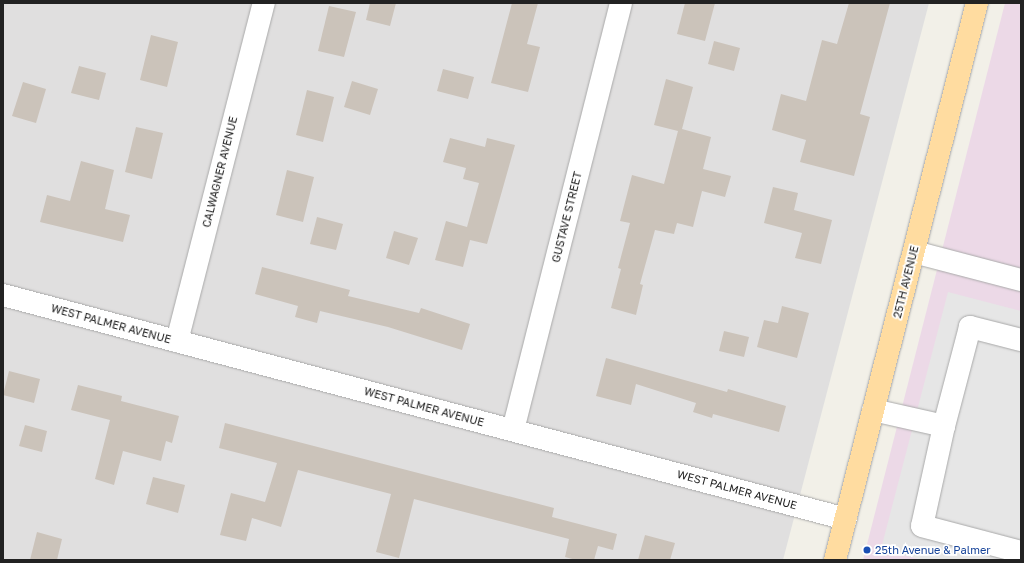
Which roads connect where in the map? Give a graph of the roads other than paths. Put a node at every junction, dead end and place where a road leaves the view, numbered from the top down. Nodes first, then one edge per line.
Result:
1 (264, 3) edge
2 (621, 3) edge
3 (977, 3) edge
4 (914, 252) junction
5 (1021, 280) edge
6 (3, 295) edge
7 (1021, 340) edge
8 (177, 341) junction
9 (873, 410) junction
10 (944, 426) junction
11 (513, 430) junction
12 (846, 519) junction
13 (1021, 552) edge
14 (835, 560) edge

1 - 8 street, CALWAGNER AVENUE
2 - 11 street, GUSTAVE STREET
3 - 4 main road, 25TH AVENUE
4 - 5 street
4 - 9 main road, 25TH AVENUE
6 - 8 street, WEST PALMER AVENUE
7 - 10 street
8 - 11 street, WEST PALMER AVENUE
9 - 10 street
9 - 12 main road, 25TH AVENUE
10 - 13 street
11 - 12 street, WEST PALMER AVENUE
12 - 14 main road, 25TH AVENUE

